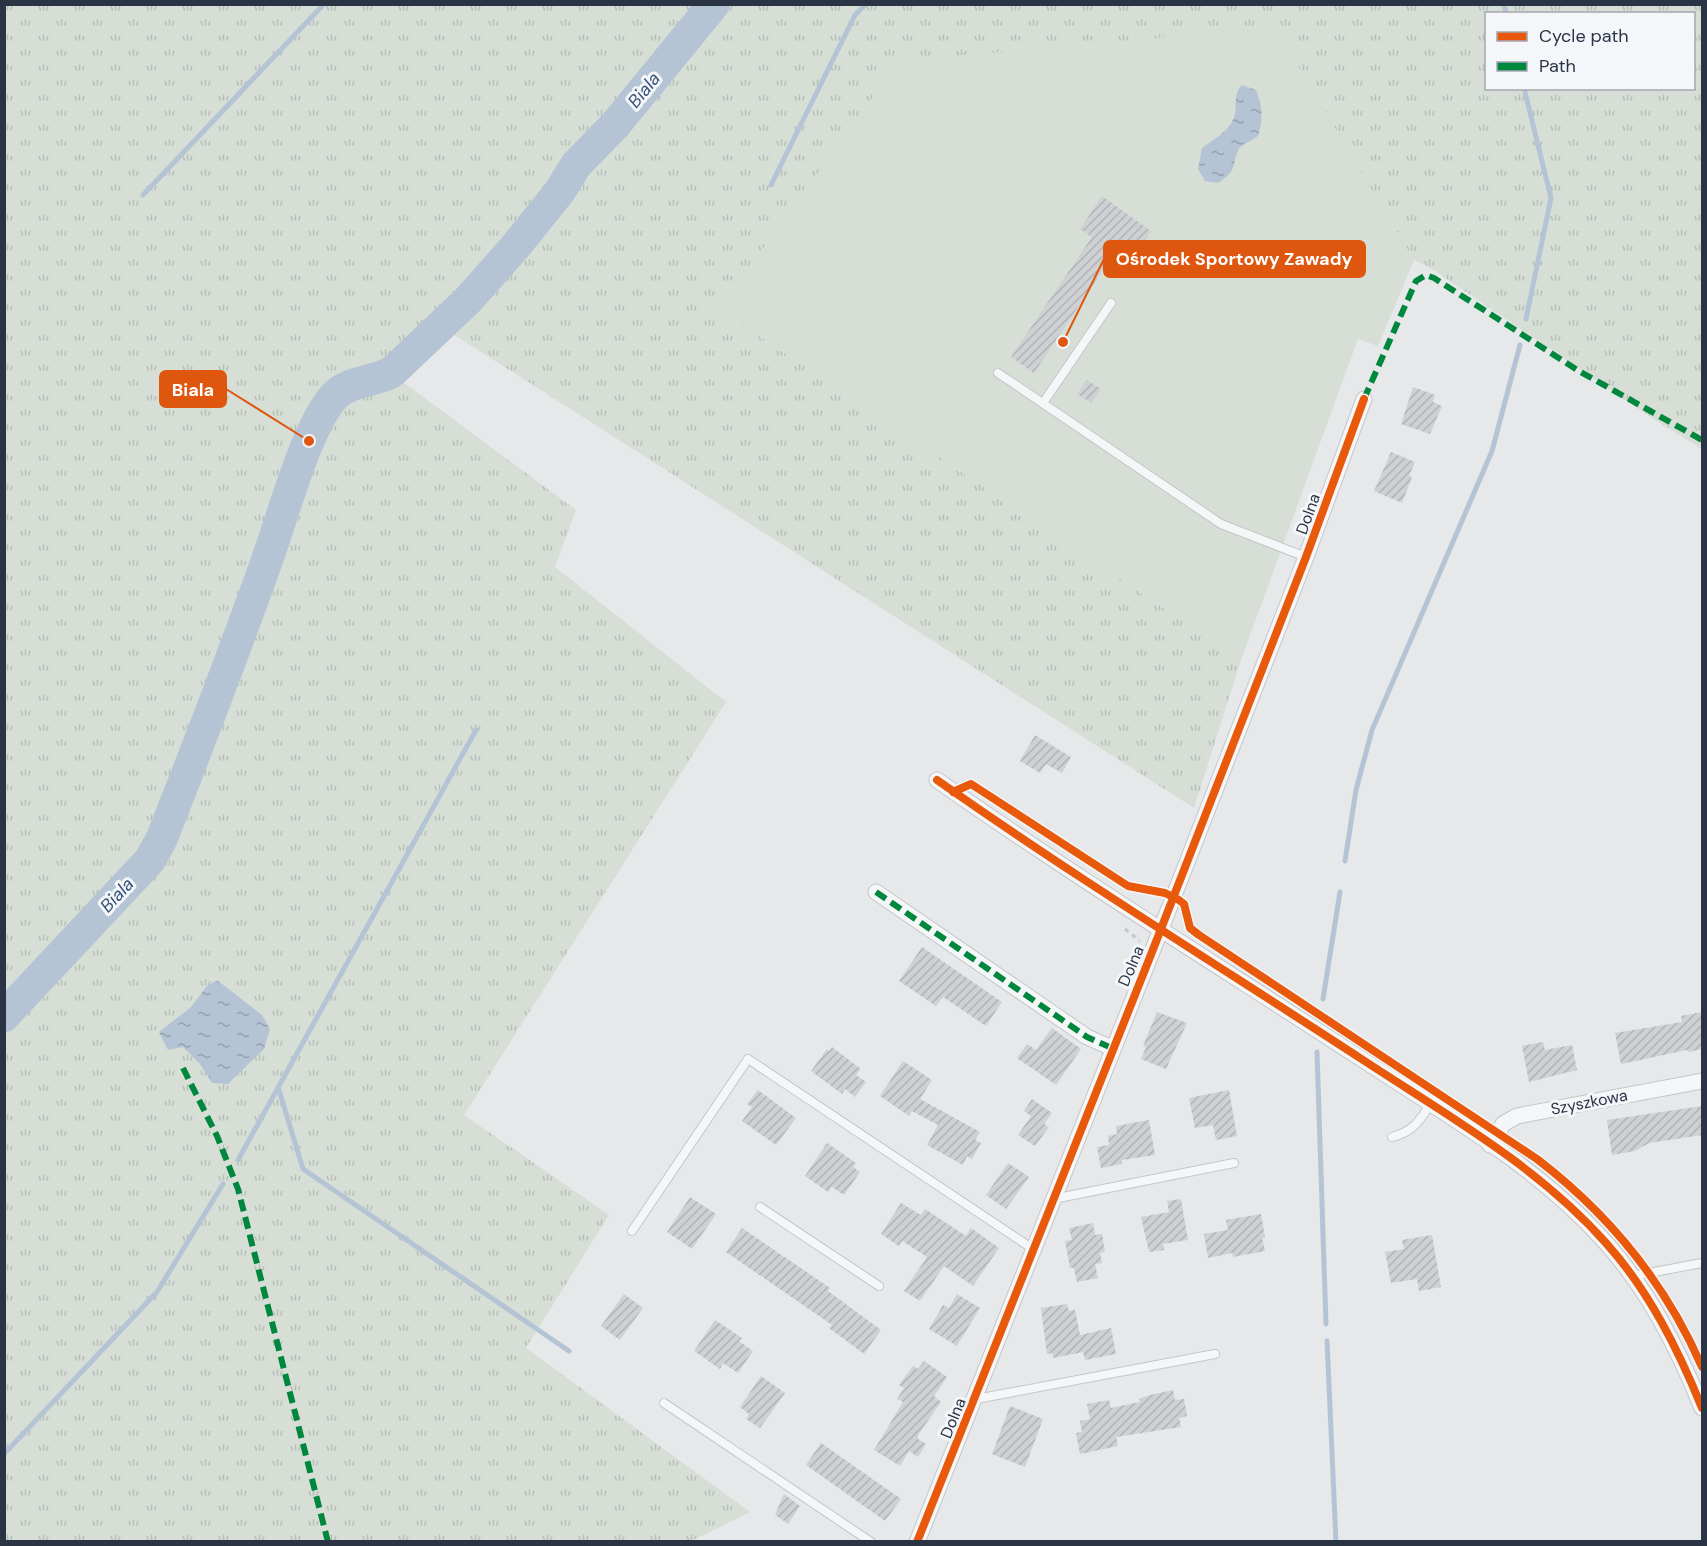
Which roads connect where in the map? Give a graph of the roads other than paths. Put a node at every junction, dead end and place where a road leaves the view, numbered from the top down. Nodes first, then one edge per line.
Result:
1 (1111, 303) dead end
2 (998, 373) dead end
3 (1364, 399) dead end
4 (1043, 403) junction
5 (1306, 557) junction
6 (936, 780) dead end
7 (876, 892) dead end
8 (1161, 930) junction
9 (1112, 1048) junction
10 (1702, 1081) edge
11 (1430, 1105) junction
12 (1392, 1137) dead end
13 (1490, 1145) junction
14 (1234, 1163) dead end
15 (1051, 1200) junction
16 (760, 1207) dead end
17 (632, 1231) dead end
18 (1033, 1249) junction
19 (1702, 1263) edge
20 (1633, 1276) junction
21 (879, 1286) dead end
22 (1215, 1354) dead end
23 (975, 1399) junction
24 (664, 1403) dead end
25 (1702, 1408) edge
26 (871, 1542) edge
27 (917, 1542) edge

1 - 4 lane
2 - 4 lane
3 - 5 street, Dolna
4 - 5 lane
5 - 8 street, Dolna
6 - 8 street
7 - 9 street
8 - 9 street, Dolna
8 - 11 street
9 - 15 street, Dolna
10 - 13 street, Szyszkowa
11 - 12 lane
11 - 13 street
13 - 20 street
14 - 15 lane
15 - 18 street, Dolna
16 - 21 lane
17 - 18 lane
18 - 23 street, Dolna
19 - 20 lane
20 - 25 street
22 - 23 lane
23 - 27 street, Dolna
24 - 26 lane

